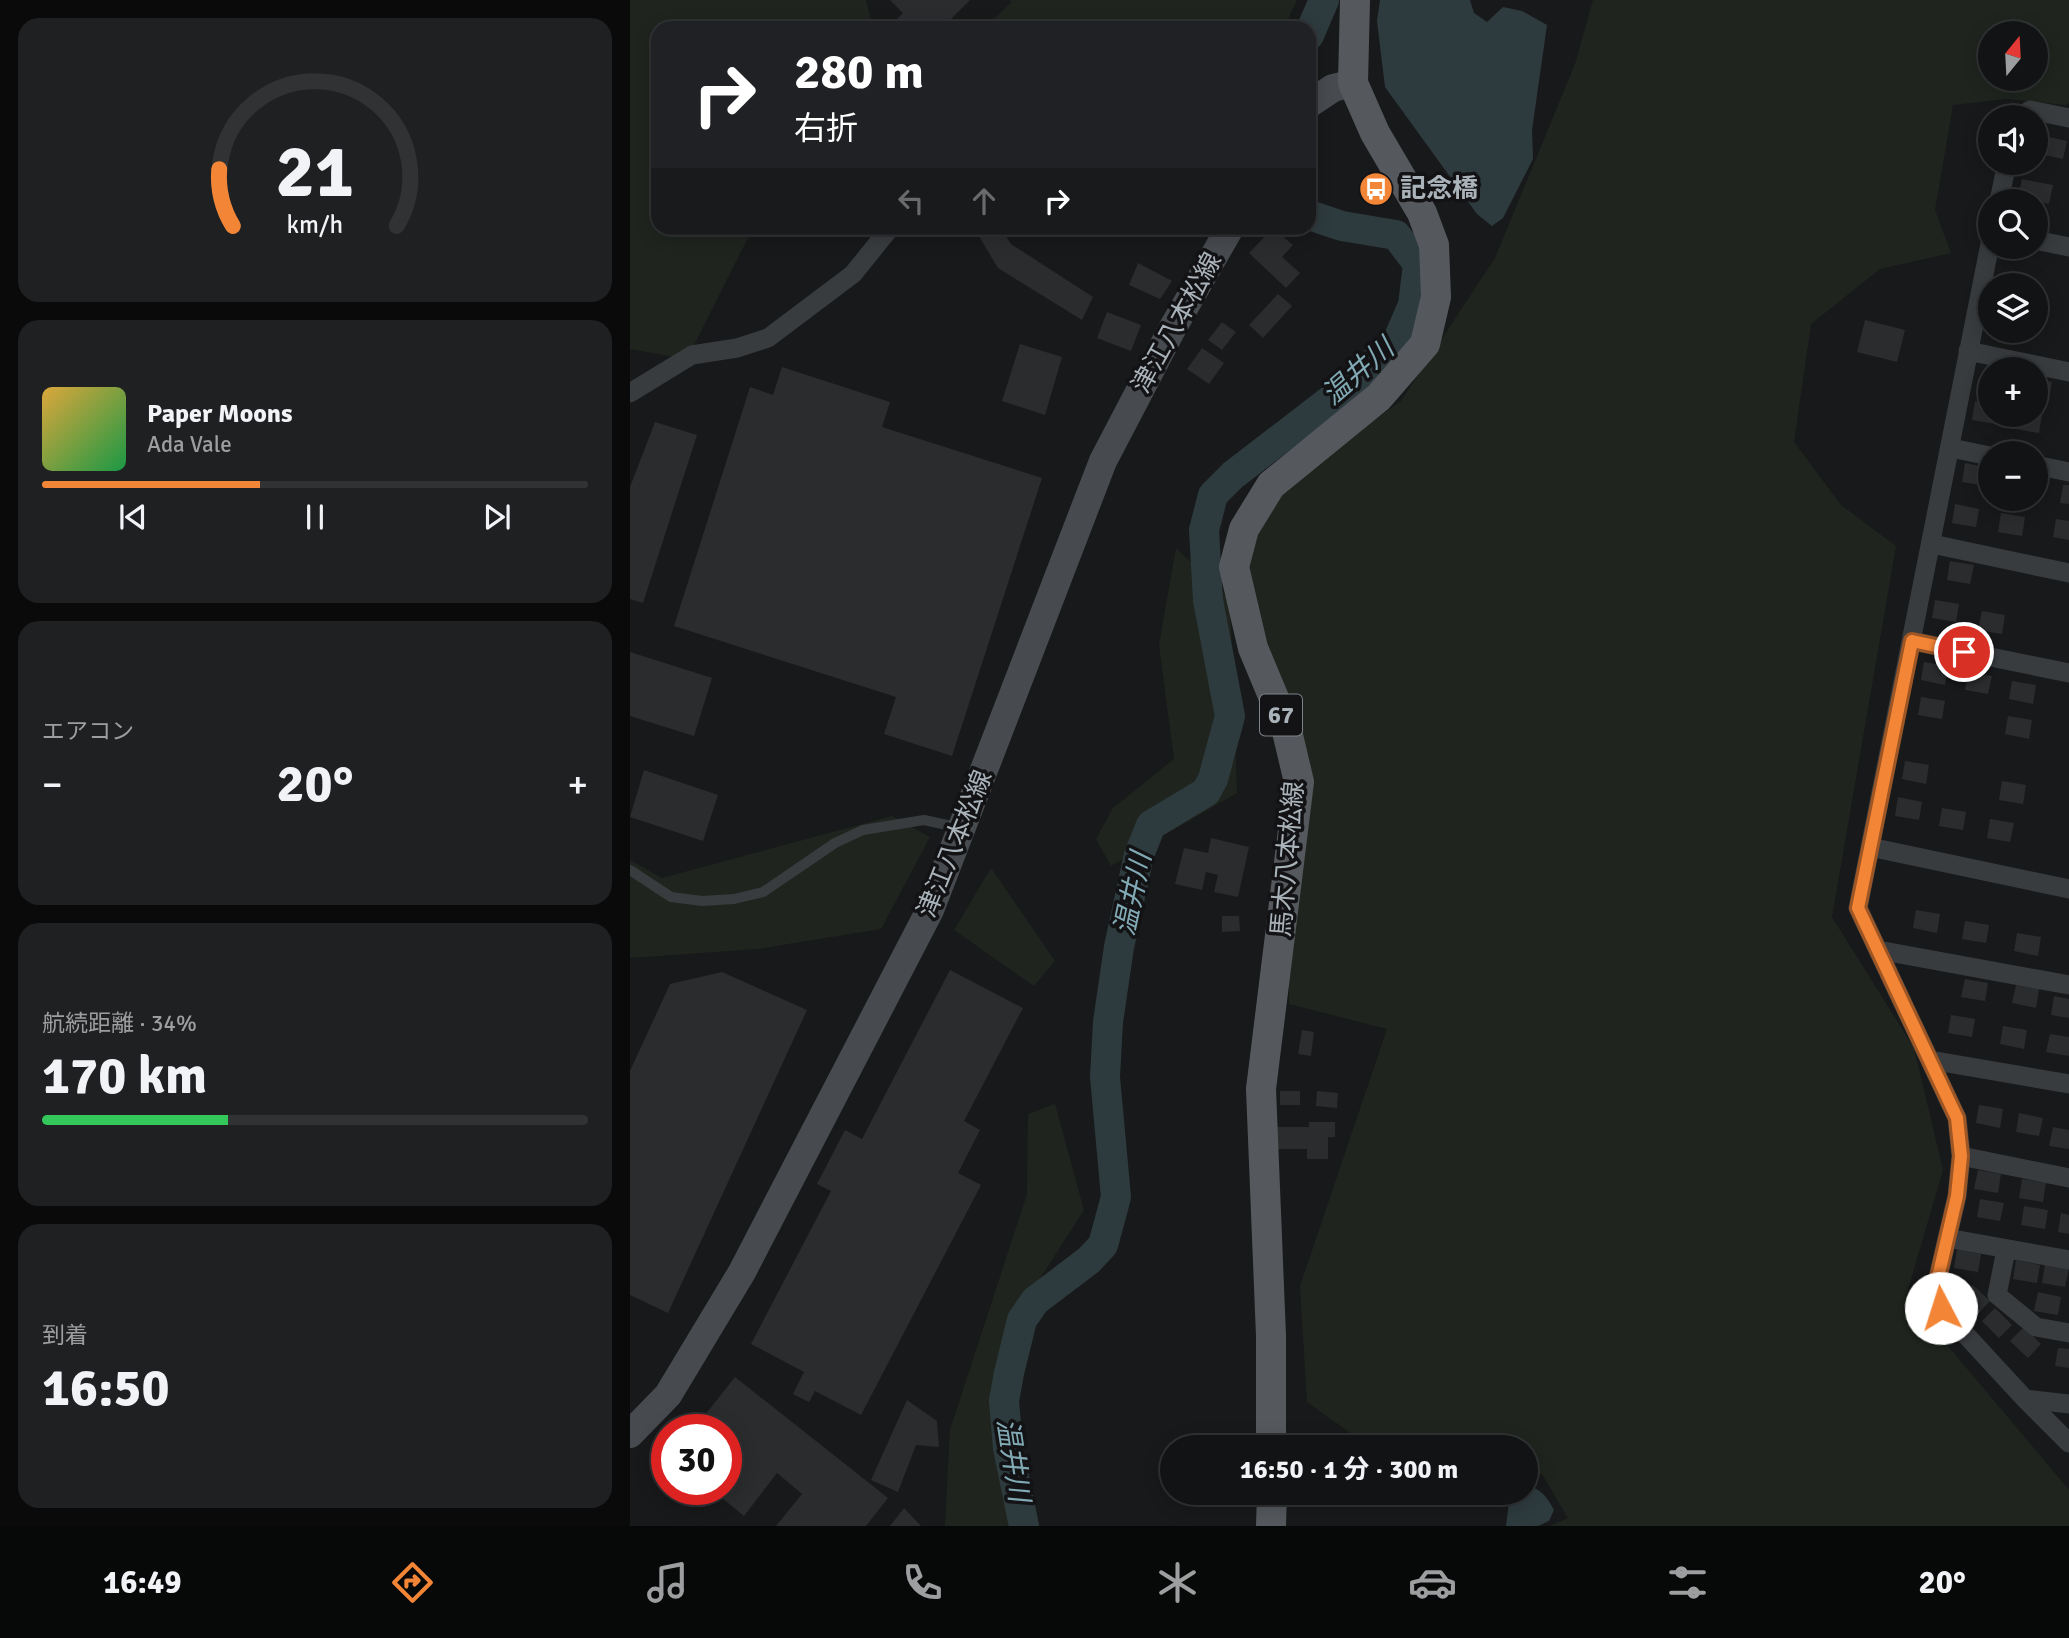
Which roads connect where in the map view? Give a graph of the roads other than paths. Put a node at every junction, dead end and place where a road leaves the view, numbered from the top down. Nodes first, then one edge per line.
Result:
1 (1348, 2) edge
2 (1353, 83) junction
3 (1316, 99) edge
4 (2048, 114) edge
5 (2069, 118) edge
6 (884, 235) edge
7 (1226, 235) edge
8 (2048, 243) edge
9 (2069, 247) edge
10 (1987, 259) edge
11 (1968, 351) junction
12 (2069, 372) edge
13 (630, 393) edge
14 (1951, 448) junction
15 (1978, 454) edge
16 (2048, 468) edge
17 (2069, 472) edge
18 (1932, 544) junction
19 (2069, 573) edge
20 (1912, 641) junction
21 (2069, 673) edge
22 (963, 829) junction
23 (1870, 847) junction
24 (630, 870) edge
25 (2069, 889) edge
26 (1878, 950) junction
27 (2069, 985) edge
28 (1930, 1060) junction
29 (2069, 1084) edge
30 (1961, 1156) junction
31 (2069, 1178) edge
32 (1947, 1238) junction
33 (2006, 1250) junction
34 (2069, 1260) edge
35 (2069, 1333) edge
36 (2025, 1399) junction
37 (2069, 1404) edge
38 (630, 1434) edge
39 (1271, 1435) edge
40 (2069, 1443) edge
41 (1271, 1505) edge
42 (1270, 1526) edge

1 - 2 main road, 馬木八本松線 / 67
2 - 3 main road
2 - 39 main road, 馬木八本松線 / 67
4 - 5 street
6 - 13 street
7 - 22 main road, 津江八本松線
8 - 9 street
10 - 11 street
11 - 12 street
11 - 14 street
14 - 15 street
14 - 18 street
16 - 17 street
18 - 19 street
18 - 20 street
20 - 21 street
20 - 23 street
22 - 24 lane
22 - 38 main road, 津江八本松線
23 - 25 street
23 - 26 street
26 - 27 street
26 - 28 street
28 - 29 street
28 - 30 street
30 - 31 street
30 - 32 street
32 - 33 street
32 - 36 street
33 - 34 street
33 - 35 street
36 - 37 street
36 - 40 street
41 - 42 main road

